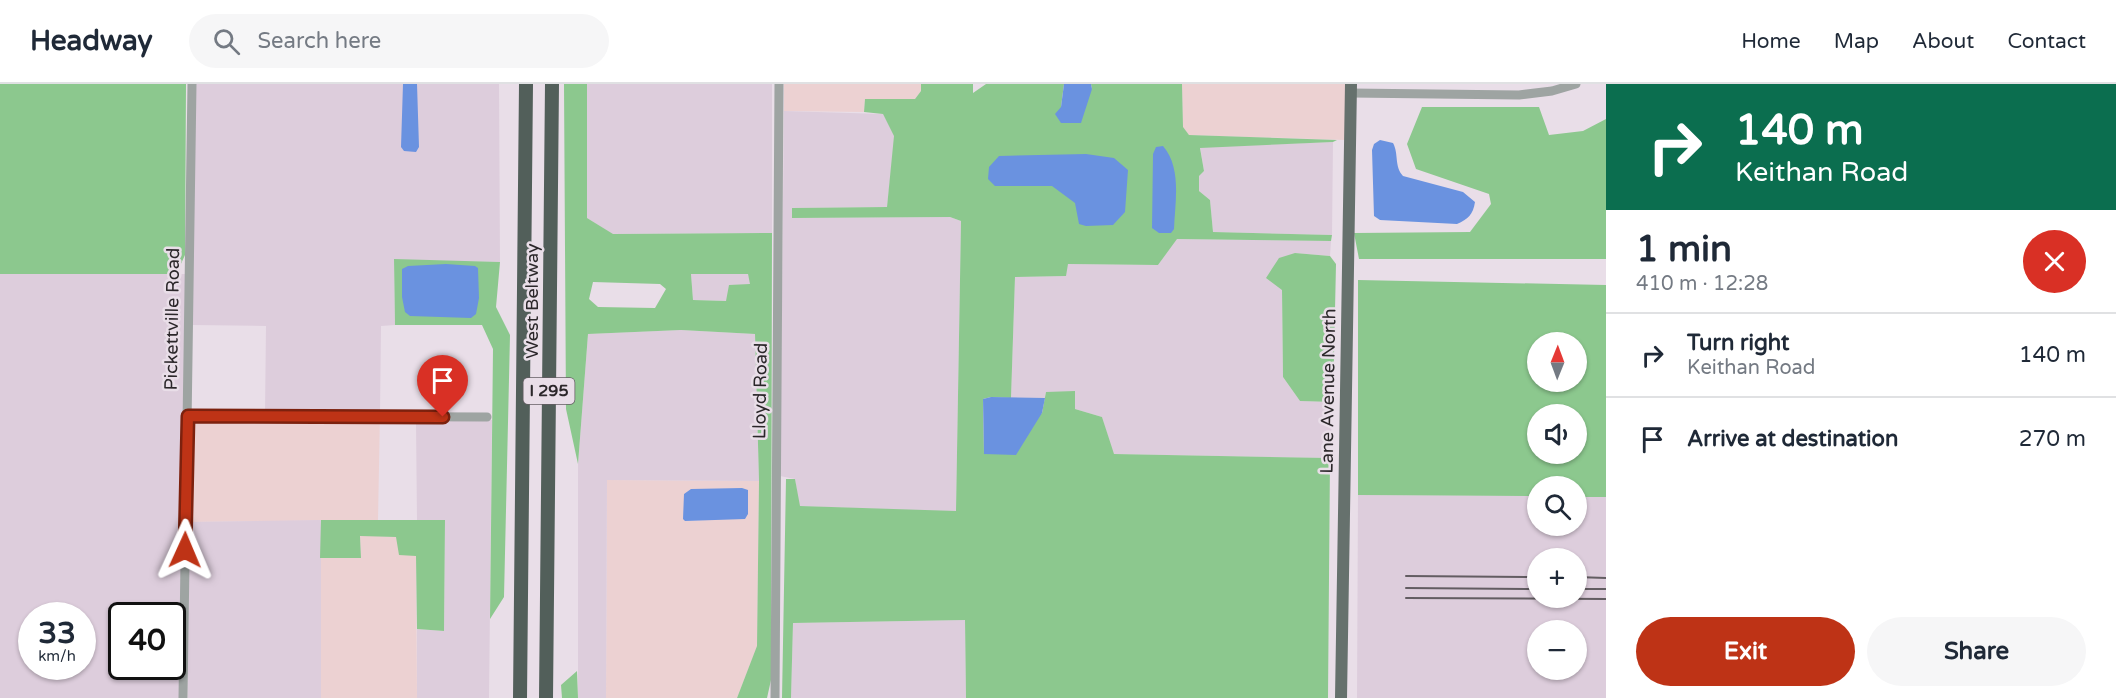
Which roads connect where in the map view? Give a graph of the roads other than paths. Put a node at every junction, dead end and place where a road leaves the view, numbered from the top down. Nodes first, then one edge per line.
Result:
1 (192, 84) edge
2 (526, 84) edge
3 (552, 84) edge
4 (780, 84) edge
5 (1574, 84) edge
6 (1351, 88) edge
7 (188, 416) junction
8 (487, 417) dead end
9 (183, 698) edge
10 (520, 698) edge
11 (546, 698) edge
12 (775, 698) edge
13 (1341, 698) edge

1 - 7 street, Pickettville Road
2 - 10 highway, West Beltway / I 295
3 - 11 highway, West Beltway / I 295
4 - 12 street, Lloyd Road
5 - 6 street
6 - 13 main road, Lane Avenue North
7 - 8 street
7 - 9 street, Pickettville Road

